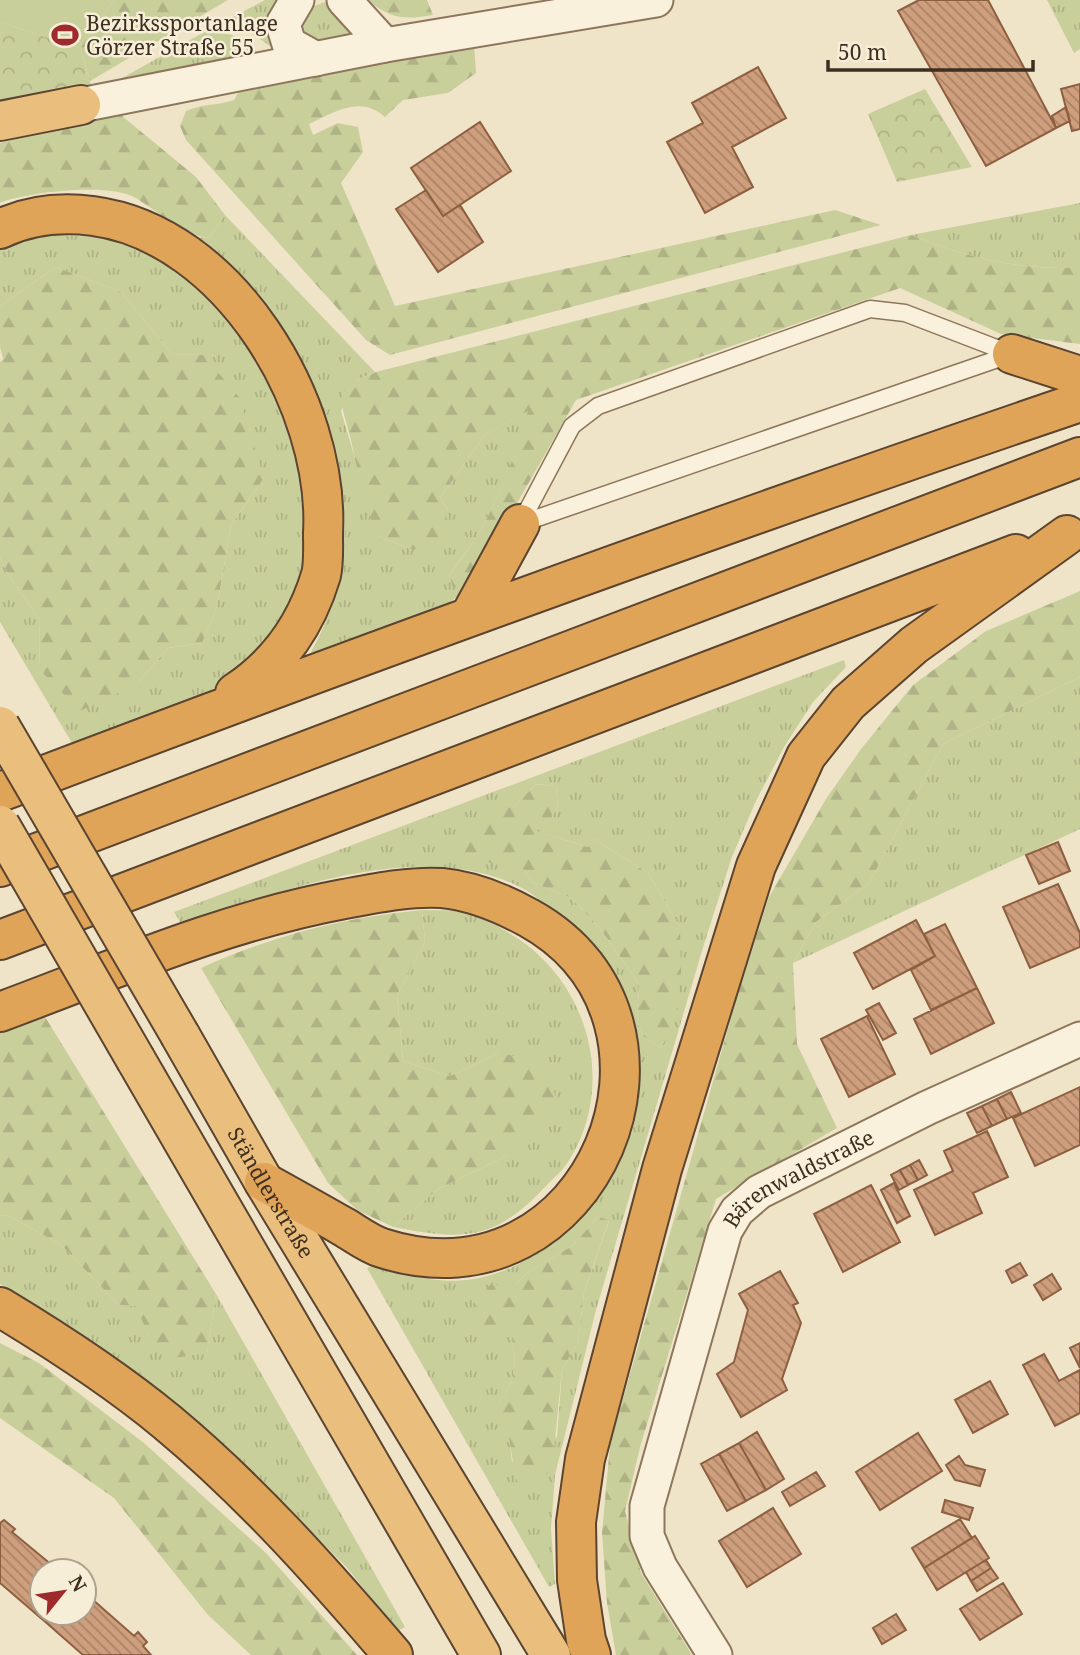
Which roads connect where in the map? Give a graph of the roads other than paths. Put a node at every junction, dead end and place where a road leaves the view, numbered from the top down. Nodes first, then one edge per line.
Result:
1 (297, 0) edge
2 (344, 0) edge
3 (656, 0) edge
4 (385, 45) junction
5 (316, 59) junction
6 (81, 105) joint
7 (0, 121) edge
8 (0, 229) edge
9 (1012, 354) junction
10 (1080, 376) edge
11 (1080, 402) edge
12 (1080, 457) edge
13 (520, 524) junction
14 (1073, 533) edge
15 (470, 616) junction
16 (202, 715) junction
17 (0, 726) edge
18 (0, 792) edge
19 (0, 825) edge
20 (0, 867) edge
21 (0, 940) edge
22 (0, 1012) edge
23 (1080, 1039) edge
24 (264, 1182) junction
25 (0, 1307) edge
26 (393, 1655) edge
27 (481, 1655) edge
28 (551, 1655) edge
29 (592, 1655) edge
30 (715, 1655) edge

1 - 5 street
2 - 4 street
3 - 4 street
4 - 5 street
5 - 6 street
6 - 7 highway
8 - 16 highway
9 - 10 highway
9 - 13 lane
9 - 13 lane
11 - 15 highway
12 - 20 highway
13 - 15 highway
14 - 21 highway
14 - 29 highway
15 - 16 highway
16 - 18 highway
17 - 24 highway, Ständlerstraße, bridge
19 - 27 highway, bridge
22 - 24 highway
23 - 30 street, Bärenwaldstraße
24 - 28 highway, Ständlerstraße
25 - 26 highway

